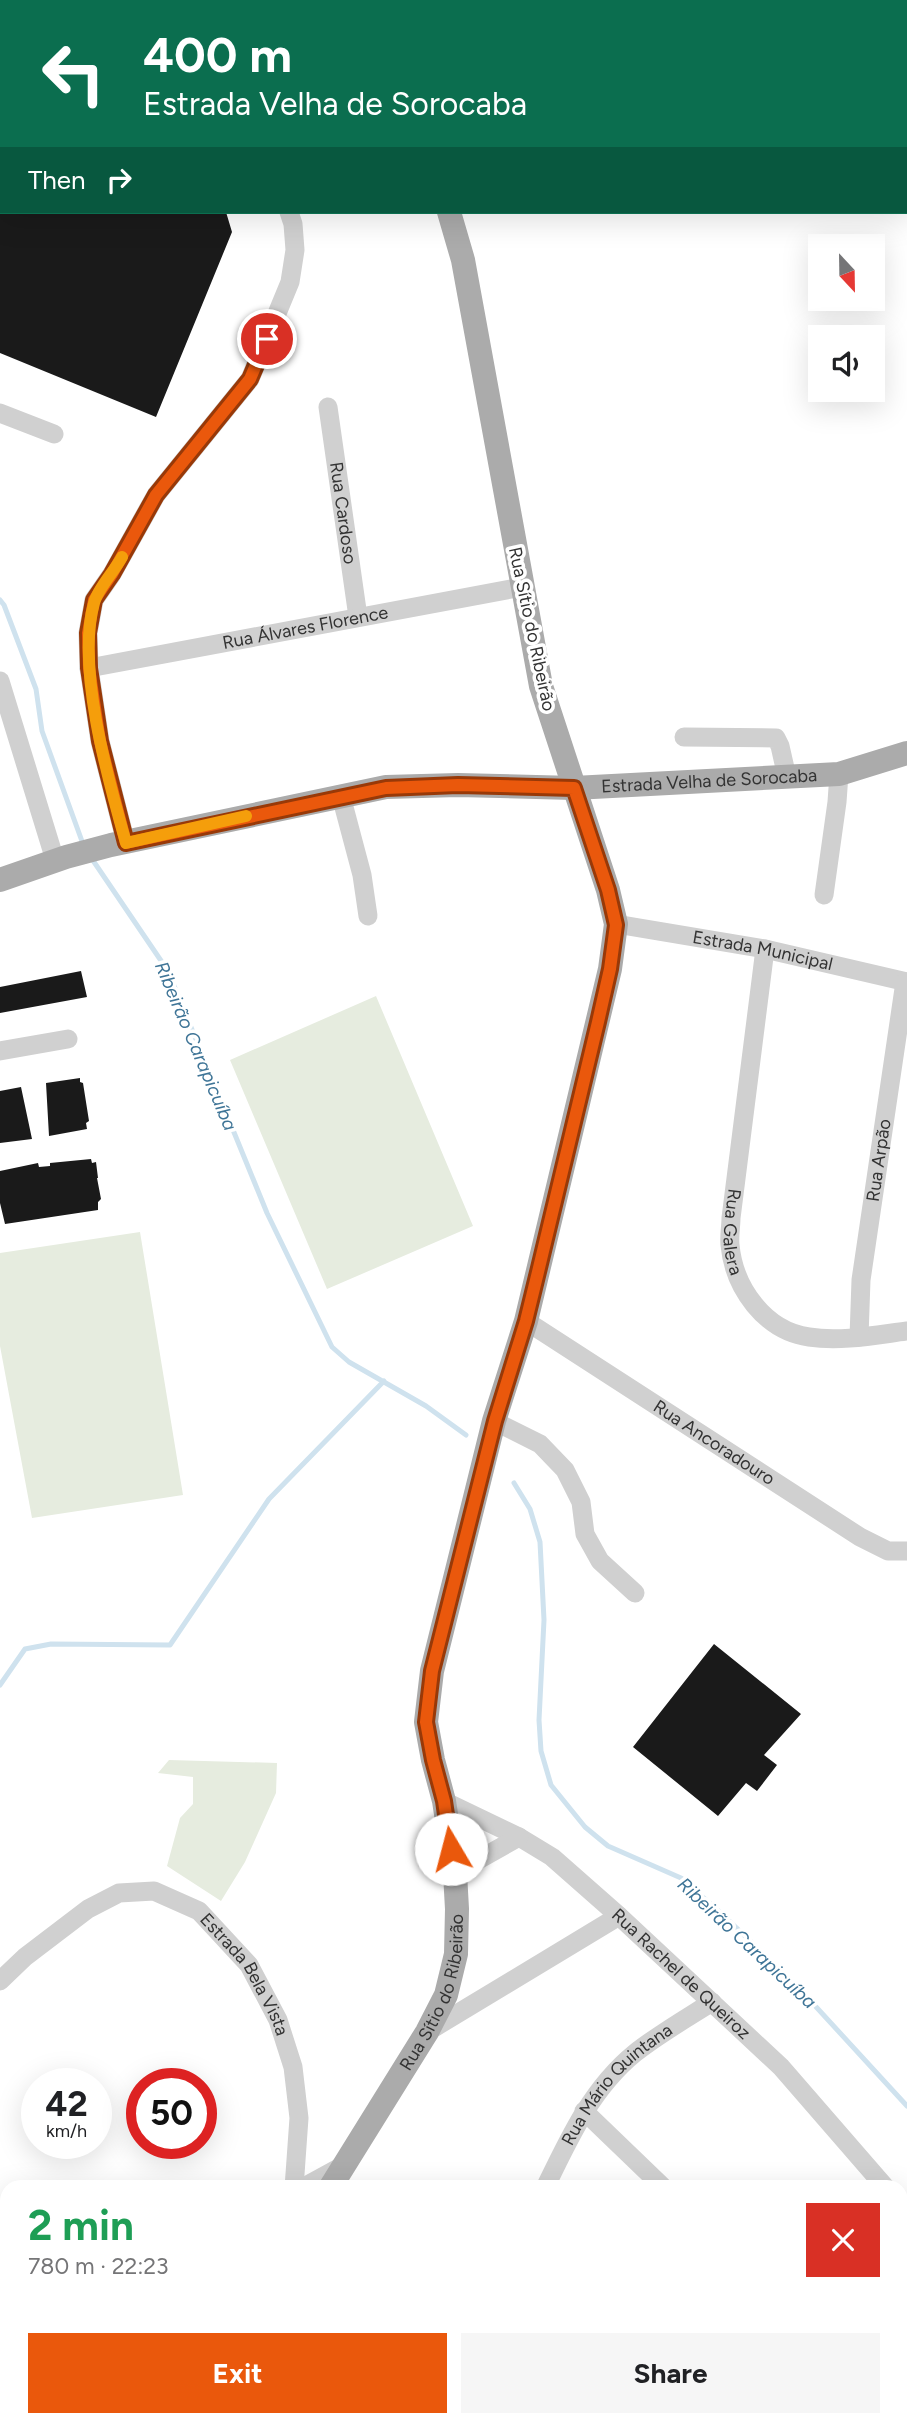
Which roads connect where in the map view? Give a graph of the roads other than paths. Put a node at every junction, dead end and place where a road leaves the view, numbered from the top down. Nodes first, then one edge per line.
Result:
1 (290, 214) edge
2 (450, 214) edge
3 (328, 407) dead end
4 (0, 413) edge
5 (54, 434) dead end
6 (522, 587) junction
7 (358, 617) junction
8 (89, 668) junction
9 (0, 681) edge
10 (684, 737) dead end
11 (907, 753) edge
12 (839, 774) junction
13 (787, 777) junction
14 (574, 788) junction
15 (341, 796) junction
16 (118, 844) junction
17 (60, 859) junction
18 (0, 880) edge
19 (824, 895) dead end
20 (368, 916) dead end
21 (616, 925) junction
22 (765, 949) junction
23 (906, 982) edge
24 (68, 1039) dead end
25 (0, 1052) edge
26 (526, 1321) junction
27 (907, 1331) edge
28 (859, 1337) junction
29 (495, 1421) junction
30 (907, 1551) edge
31 (635, 1593) dead end
32 (444, 1801) junction
33 (519, 1837) junction
34 (455, 1873) junction
35 (619, 1916) junction
36 (0, 1981) edge
37 (712, 2002) junction
38 (426, 2032) junction
39 (584, 2111) junction
40 (345, 2164) junction
41 (295, 2180) edge
42 (316, 2180) edge
43 (335, 2180) edge
44 (549, 2180) edge
45 (656, 2180) edge
46 (879, 2180) edge

1 - 8 street
2 - 6 main road, Rua Sítio do Ribeirão
3 - 7 street, Rua Cardoso
4 - 5 street
6 - 7 street, Rua Álvares Florence
6 - 14 main road, Rua Sítio do Ribeirão
7 - 8 street, Rua Álvares Florence
8 - 16 street
9 - 17 street
10 - 13 street
11 - 12 main road, Estrada Velha de Sorocaba
12 - 13 main road, Estrada Velha de Sorocaba
12 - 19 street
13 - 14 main road, Estrada Velha de Sorocaba
14 - 15 main road, Estrada Velha de Sorocaba
14 - 21 main road, Rua Sítio do Ribeirão
15 - 16 main road, Estrada Velha de Sorocaba
15 - 20 street
16 - 17 main road, Estrada Velha de Sorocaba
17 - 18 main road, Estrada Velha de Sorocaba
21 - 22 street, Estrada Municipal
21 - 26 main road, Rua Sítio do Ribeirão
22 - 23 street, Estrada Municipal
22 - 28 street, Rua Galera
23 - 28 street, Rua Arpão
24 - 25 street
26 - 29 main road, Rua Sítio do Ribeirão
26 - 30 street, Rua Ancoradouro
27 - 28 street, Rua Galera
29 - 31 street
29 - 32 main road, Rua Sítio do Ribeirão
32 - 33 street, Rua Rachel de Queiroz
32 - 34 main road, Rua Sítio do Ribeirão
33 - 34 street
33 - 35 street, Rua Rachel de Queiroz
34 - 38 main road, Rua Sítio do Ribeirão
35 - 37 street, Rua Rachel de Queiroz
35 - 38 street
36 - 41 street, Estrada Bela Vista
37 - 39 street, Rua Mário Quintana
37 - 46 street, Rua Rachel de Queiroz
38 - 40 main road, Rua Sítio do Ribeirão
39 - 44 street, Rua Mário Quintana
39 - 45 street
40 - 42 street
40 - 43 main road, Rua Sítio do Ribeirão

